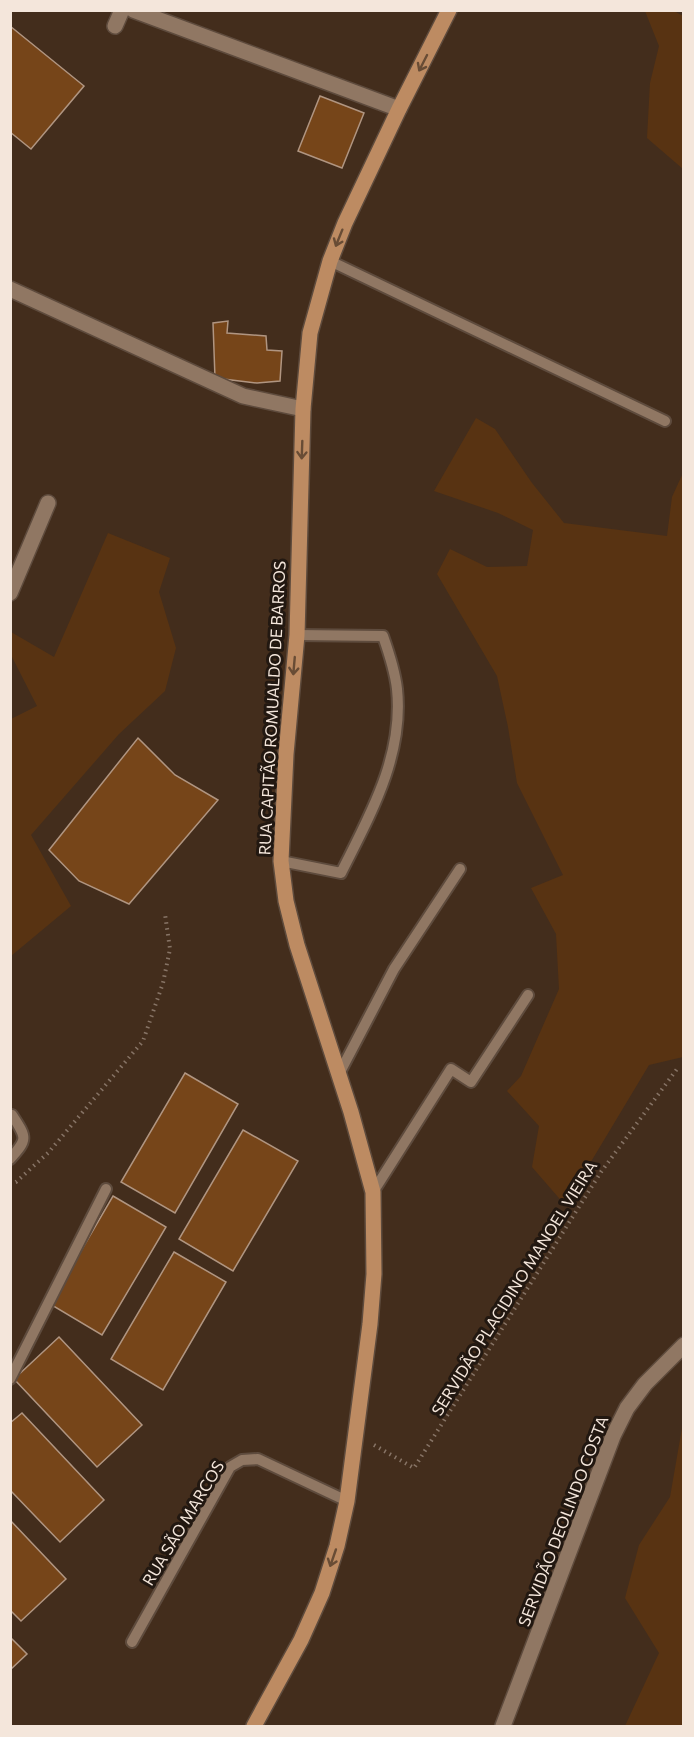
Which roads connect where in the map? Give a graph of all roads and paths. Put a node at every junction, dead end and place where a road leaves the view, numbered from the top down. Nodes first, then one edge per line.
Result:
1 (122, 10) edge
2 (134, 10) edge
3 (449, 10) edge
4 (115, 26) dead end
5 (399, 109) junction
6 (330, 261) junction
7 (10, 289) edge
8 (303, 409) junction
9 (664, 421) dead end
10 (48, 503) dead end
11 (10, 593) edge
12 (297, 635) junction
13 (281, 861) junction
14 (459, 869) dead end
15 (165, 914) dead end
16 (528, 995) dead end
17 (677, 1069) dead end
18 (339, 1074) junction
19 (12, 1115) dead end
20 (10, 1159) edge
21 (10, 1184) edge
22 (106, 1189) dead end
23 (373, 1192) junction
24 (684, 1345) edge
25 (10, 1379) edge
26 (356, 1433) junction
27 (346, 1501) junction
28 (132, 1642) dead end
29 (254, 1726) edge
30 (503, 1726) edge

1 - 4 street
2 - 5 street
3 -> 5 main road, RUA CAPITÃO ROMUALDO DE BARROS
5 -> 6 main road, RUA CAPITÃO ROMUALDO DE BARROS
6 - 8 main road, RUA CAPITÃO ROMUALDO DE BARROS
6 - 9 lane
7 - 8 street
8 -> 12 main road, RUA CAPITÃO ROMUALDO DE BARROS
10 - 11 street
12 -> 13 main road, RUA CAPITÃO ROMUALDO DE BARROS
12 - 13 lane
13 - 18 main road, RUA CAPITÃO ROMUALDO DE BARROS
14 - 18 lane
15 - 21 path
16 - 23 lane
17 - 26 path, SERVIDÃO PLACIDINO MANOEL VIEIRA
18 - 23 main road, RUA CAPITÃO ROMUALDO DE BARROS
19 - 20 lane
22 - 25 lane
23 - 26 main road, RUA CAPITÃO ROMUALDO DE BARROS
24 - 30 street, SERVIDÃO DEOLINDO COSTA
26 - 27 main road, RUA CAPITÃO ROMUALDO DE BARROS
27 - 28 lane, RUA SÃO MARCOS
27 -> 29 main road, RUA CAPITÃO ROMUALDO DE BARROS

